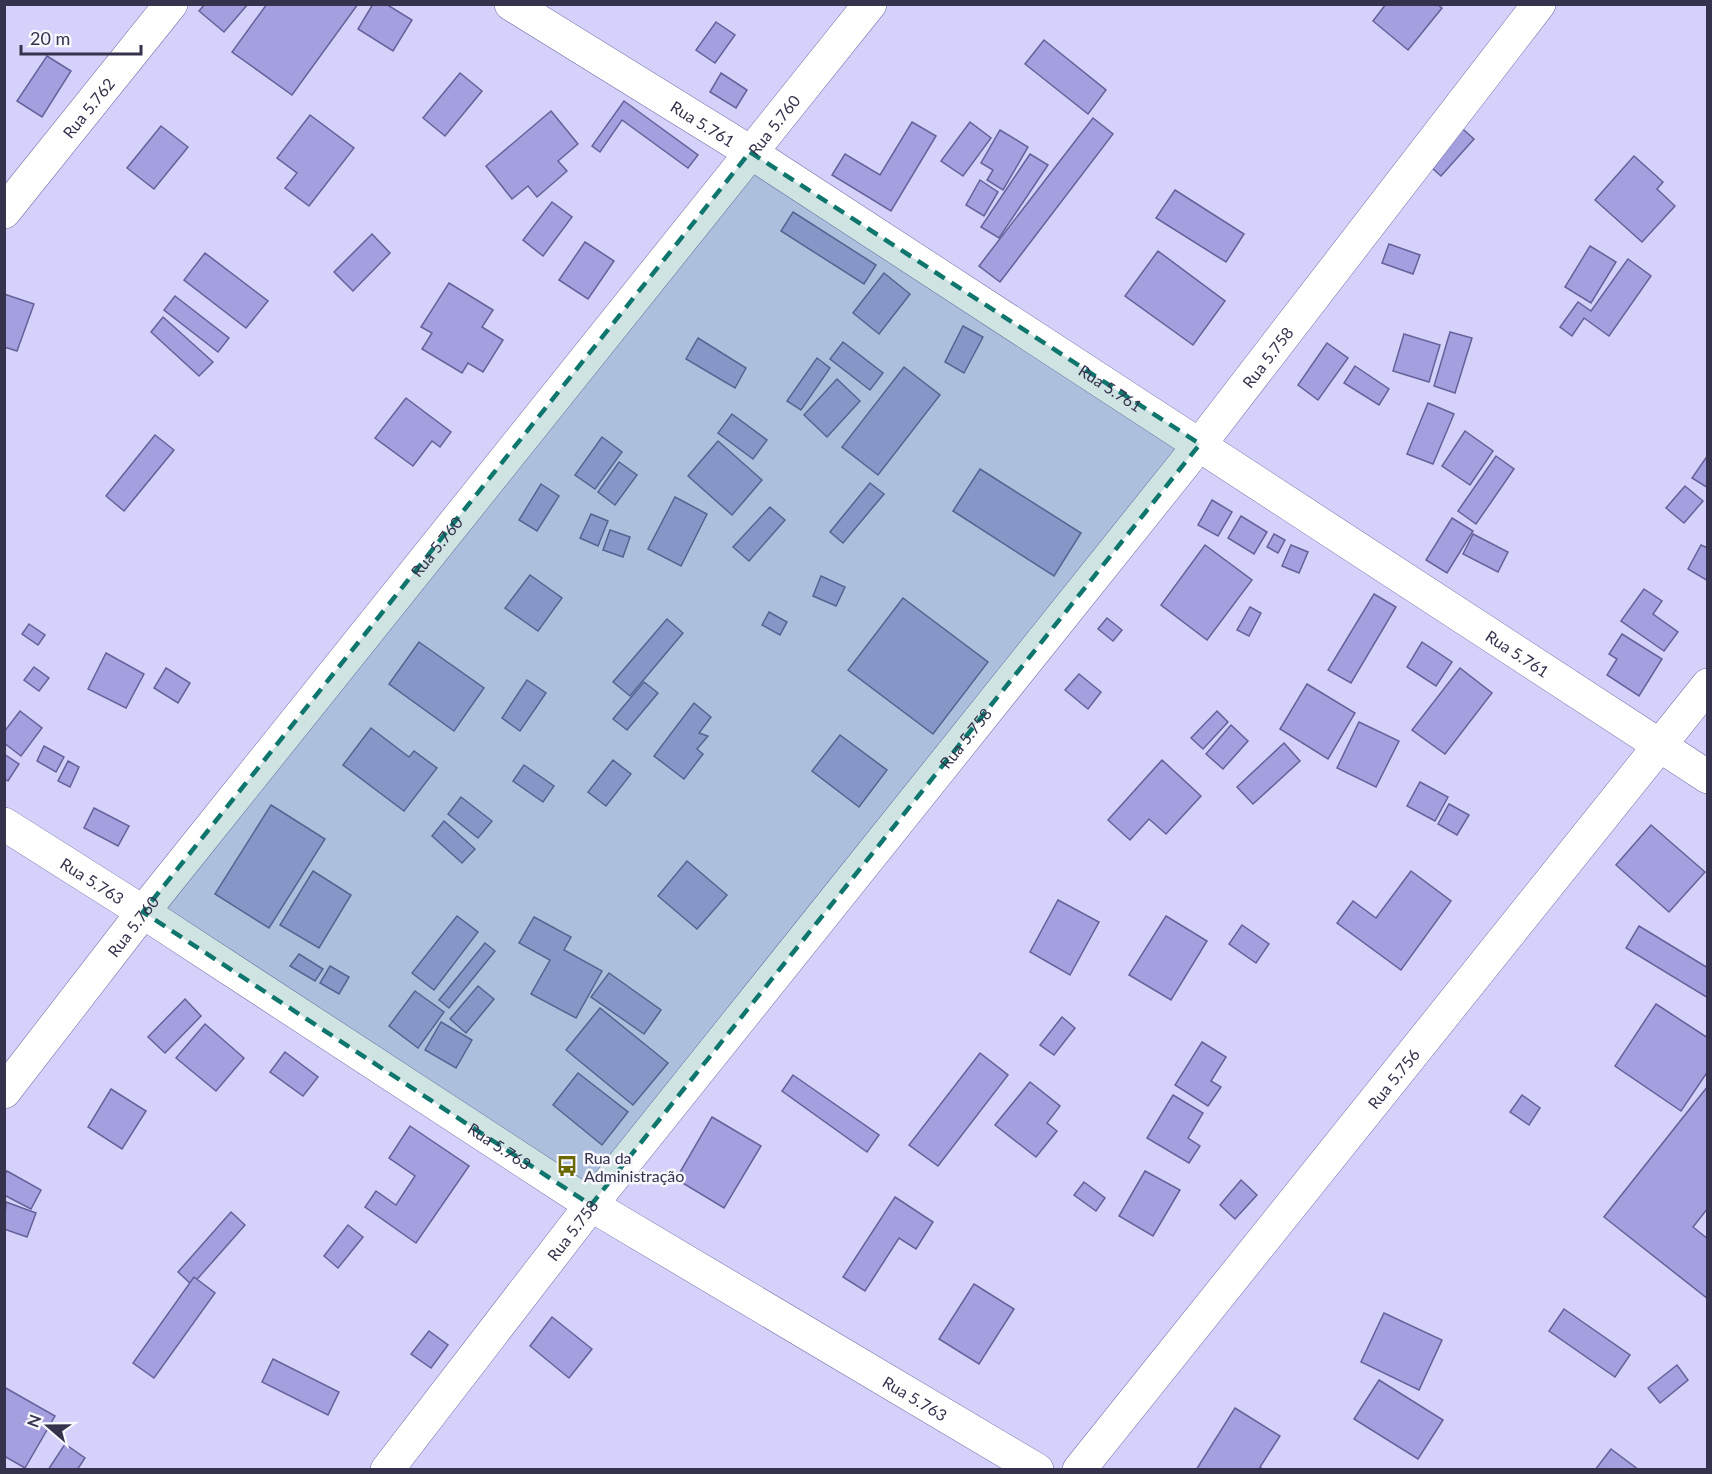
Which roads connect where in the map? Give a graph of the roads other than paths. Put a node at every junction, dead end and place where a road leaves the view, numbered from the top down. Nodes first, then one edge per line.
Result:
1 (171, 4) edge
2 (511, 4) edge
3 (870, 4) edge
4 (1539, 4) edge
5 (750, 152) junction
6 (4, 212) edge
7 (1200, 444) junction
8 (1707, 685) edge
9 (1659, 746) junction
10 (1707, 777) edge
11 (4, 824) edge
12 (143, 912) junction
13 (4, 1092) edge
14 (591, 1205) junction
15 (387, 1470) edge
16 (1037, 1470) edge
17 (1079, 1470) edge

1 - 6 street, Rua 5.762
2 - 5 street, Rua 5.761
3 - 5 street, Rua 5.760
4 - 7 street, Rua 5.758
5 - 7 street, Rua 5.761
5 - 12 street, Rua 5.760
7 - 9 street, Rua 5.761
7 - 14 street, Rua 5.758
8 - 9 street, Rua 5.756
9 - 10 street, Rua 5.761
9 - 17 street, Rua 5.756
11 - 12 street, Rua 5.763
12 - 13 street, Rua 5.760
12 - 14 street, Rua 5.763
14 - 15 street, Rua 5.758
14 - 16 street, Rua 5.763

